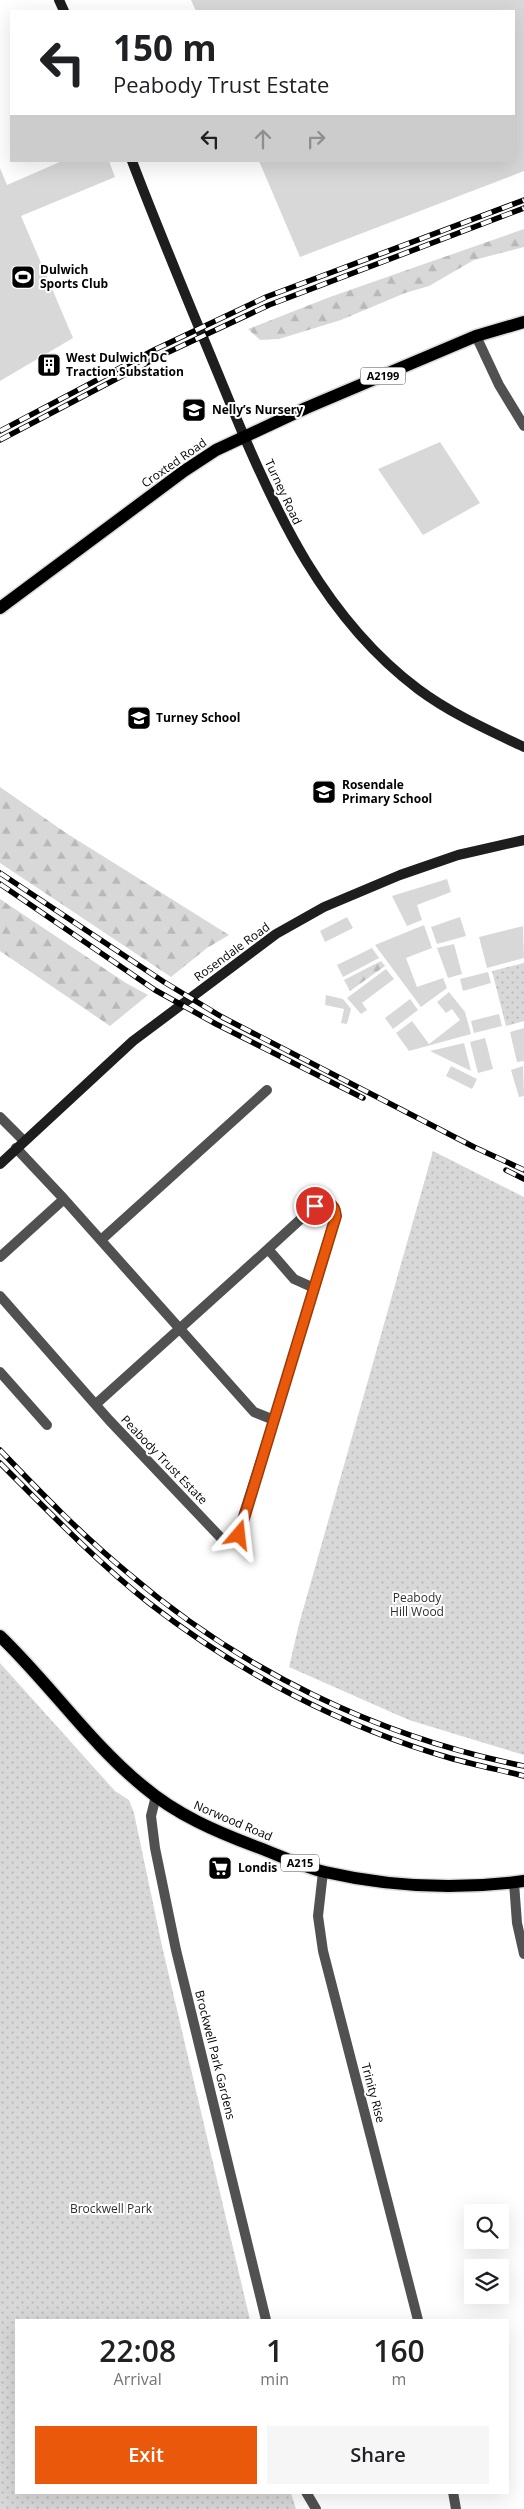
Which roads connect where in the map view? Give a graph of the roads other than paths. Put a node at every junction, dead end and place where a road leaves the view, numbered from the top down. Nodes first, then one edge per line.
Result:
1 (132, 162) edge
2 (524, 322) edge
3 (476, 336) junction
4 (524, 426) edge
5 (244, 436) junction
6 (0, 608) edge
7 (524, 747) edge
8 (524, 840) edge
9 (267, 1090) dead end
10 (0, 1117) edge
11 (20, 1144) junction
12 (0, 1164) edge
13 (64, 1199) junction
14 (101, 1240) junction
15 (268, 1249) junction
16 (0, 1257) edge
17 (314, 1288) junction
18 (0, 1296) edge
19 (179, 1328) junction
20 (0, 1372) edge
21 (96, 1404) junction
22 (274, 1420) junction
23 (48, 1425) dead end
24 (0, 1636) edge
25 (156, 1796) junction
26 (323, 1872) junction
27 (519, 1882) edge
28 (524, 1954) edge
29 (266, 2319) edge
30 (418, 2319) edge
31 (307, 2494) edge
32 (453, 2494) edge
33 (316, 2509) edge
34 (456, 2509) edge

1 - 5 street, Turney Road
2 - 3 main road, Croxted Road / A2199
3 - 4 street
3 - 5 main road, Croxted Road / A2199
5 - 6 main road, Croxted Road / A2199
5 - 7 street, Turney Road
8 - 11 street, Rosendale Road
9 - 14 street
10 - 11 street
11 - 12 street, Rosendale Road
11 - 13 street
13 - 14 street
13 - 16 street
14 - 19 street
15 - 17 street
15 - 17 street, Peabody Trust Estate
15 - 19 street, Peabody Trust Estate
17 - 22 street, Peabody Trust Estate
18 - 21 street, Peabody Trust Estate
19 - 21 street, Peabody Trust Estate
19 - 22 street
20 - 23 street
21 - 22 street, Peabody Trust Estate
24 - 25 main road, Norwood Road / A215
25 - 26 main road, Norwood Road / A215
25 - 29 street, Brockwell Park Gardens
26 - 27 main road, Norwood Road / A215
26 - 30 street, Trinity Rise
27 - 28 street
31 - 33 street
32 - 34 street

